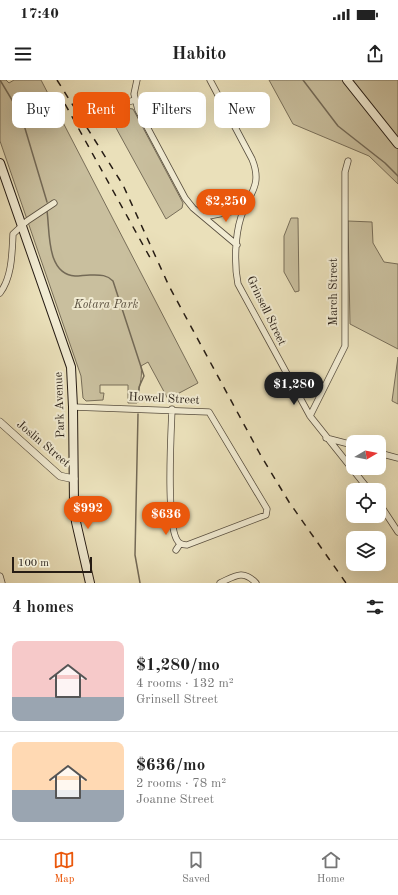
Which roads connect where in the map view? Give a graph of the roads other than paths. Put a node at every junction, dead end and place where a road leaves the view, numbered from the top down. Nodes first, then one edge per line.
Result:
1 (137, 80) edge
2 (210, 80) edge
3 (347, 80) edge
4 (135, 100) junction
5 (130, 102) edge
6 (398, 144) edge
7 (348, 161) dead end
8 (0, 163) edge
9 (54, 203) dead end
10 (244, 209) junction
11 (204, 217) junction
12 (21, 226) junction
13 (237, 246) junction
14 (0, 293) edge
15 (73, 406) junction
16 (172, 409) junction
17 (310, 416) junction
18 (0, 422) edge
19 (326, 438) junction
20 (346, 444) edge
21 (386, 455) edge
22 (398, 458) edge
23 (74, 479) junction
24 (362, 483) edge
25 (386, 514) edge
26 (398, 532) edge
27 (180, 544) junction
28 (176, 550) dead end
29 (0, 576) edge
30 (2, 583) edge
31 (90, 583) edge
32 (220, 583) edge
33 (256, 583) edge

1 - 4 street
2 - 10 street, Grinsell Street
3 - 6 main road
4 - 5 street
4 - 11 street
7 - 17 street, March Street
8 - 12 main road, Park Avenue
9 - 12 street
10 - 11 street
10 - 13 street, Grinsell Street
11 - 13 street
12 - 14 street
12 - 15 main road, Park Avenue
13 - 17 street, Grinsell Street
15 - 16 street, Howell Street
15 - 23 main road, Park Avenue
16 - 27 street
16 - 27 street, Howell Street
17 - 19 street, Grinsell Street
18 - 23 street, Joslin Street
19 - 20 street
19 - 24 street, Grinsell Street
21 - 22 street
23 - 31 main road, Park Avenue
25 - 26 street
27 - 28 street
29 - 30 street
32 - 33 street

